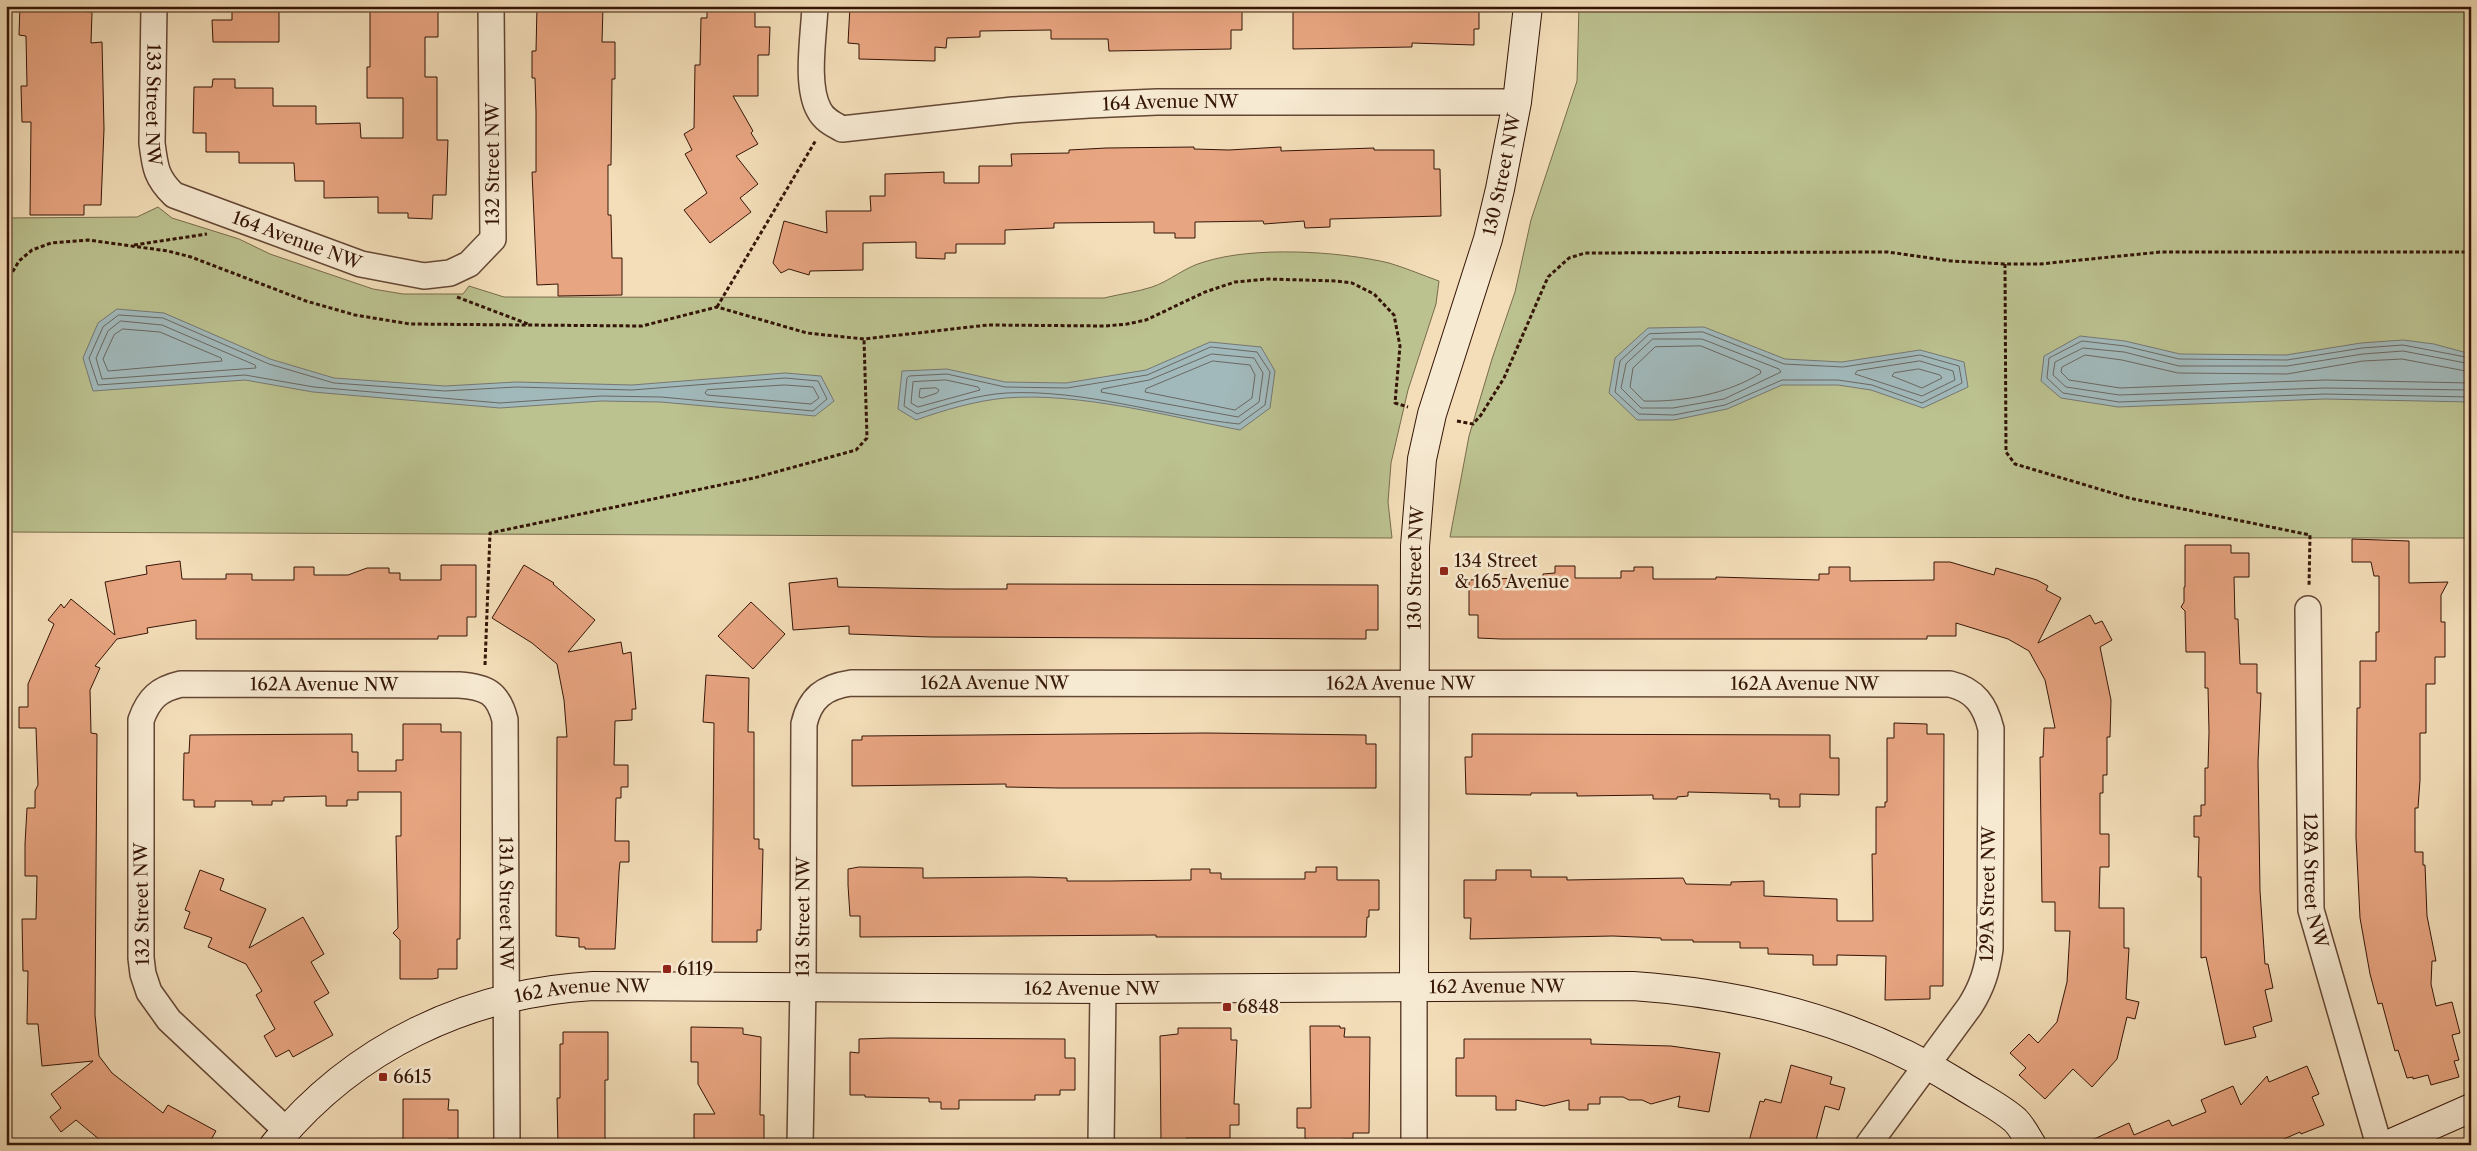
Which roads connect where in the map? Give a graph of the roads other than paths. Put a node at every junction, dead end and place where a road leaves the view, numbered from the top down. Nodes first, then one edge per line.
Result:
1 (154, 6) edge
2 (491, 6) edge
3 (815, 6) edge
4 (1528, 6) edge
5 (1517, 102) junction
6 (174, 195) joint
7 (425, 276) joint
8 (2308, 609) road end
9 (1416, 684) junction
10 (488, 691) joint
11 (819, 693) joint
12 (154, 695) joint
13 (1978, 698) joint
14 (803, 986) junction
15 (1414, 987) junction
16 (1103, 989) junction
17 (507, 998) junction
18 (1927, 1064) junction
19 (2471, 1108) edge
20 (280, 1137) edge
21 (507, 1145) edge
22 (800, 1145) edge
23 (1101, 1145) edge
24 (1414, 1145) edge
25 (1868, 1145) edge
26 (2032, 1145) edge
27 (2379, 1145) edge
28 (2387, 1145) edge

1 - 6 street, 133 Street NW
2 - 7 street, 132 Street NW
3 - 5 street, 164 Avenue NW
4 - 5 street, 130 Street NW
5 - 9 street, 130 Street NW
6 - 7 street, 164 Avenue NW
8 - 27 street, 128A Street NW
9 - 11 street, 162A Avenue NW
9 - 13 street, 162A Avenue NW
9 - 15 street, 130 Street NW
10 - 12 street, 162A Avenue NW
10 - 17 street, 131A Street NW
11 - 14 street, 131 Street NW
12 - 20 street, 132 Street NW
13 - 18 street, 129A Street NW
14 - 16 street, 162 Avenue NW
14 - 17 street, 162 Avenue NW
14 - 22 street, 131 Street NW
15 - 16 street, 162 Avenue NW
15 - 18 street, 162 Avenue NW
15 - 24 street, 130 Street NW
16 - 23 street
17 - 20 street, 162 Avenue NW
17 - 21 street, 131A Street NW
18 - 25 street, 129A Street NW
18 - 26 street, 162 Avenue NW
19 - 28 street

